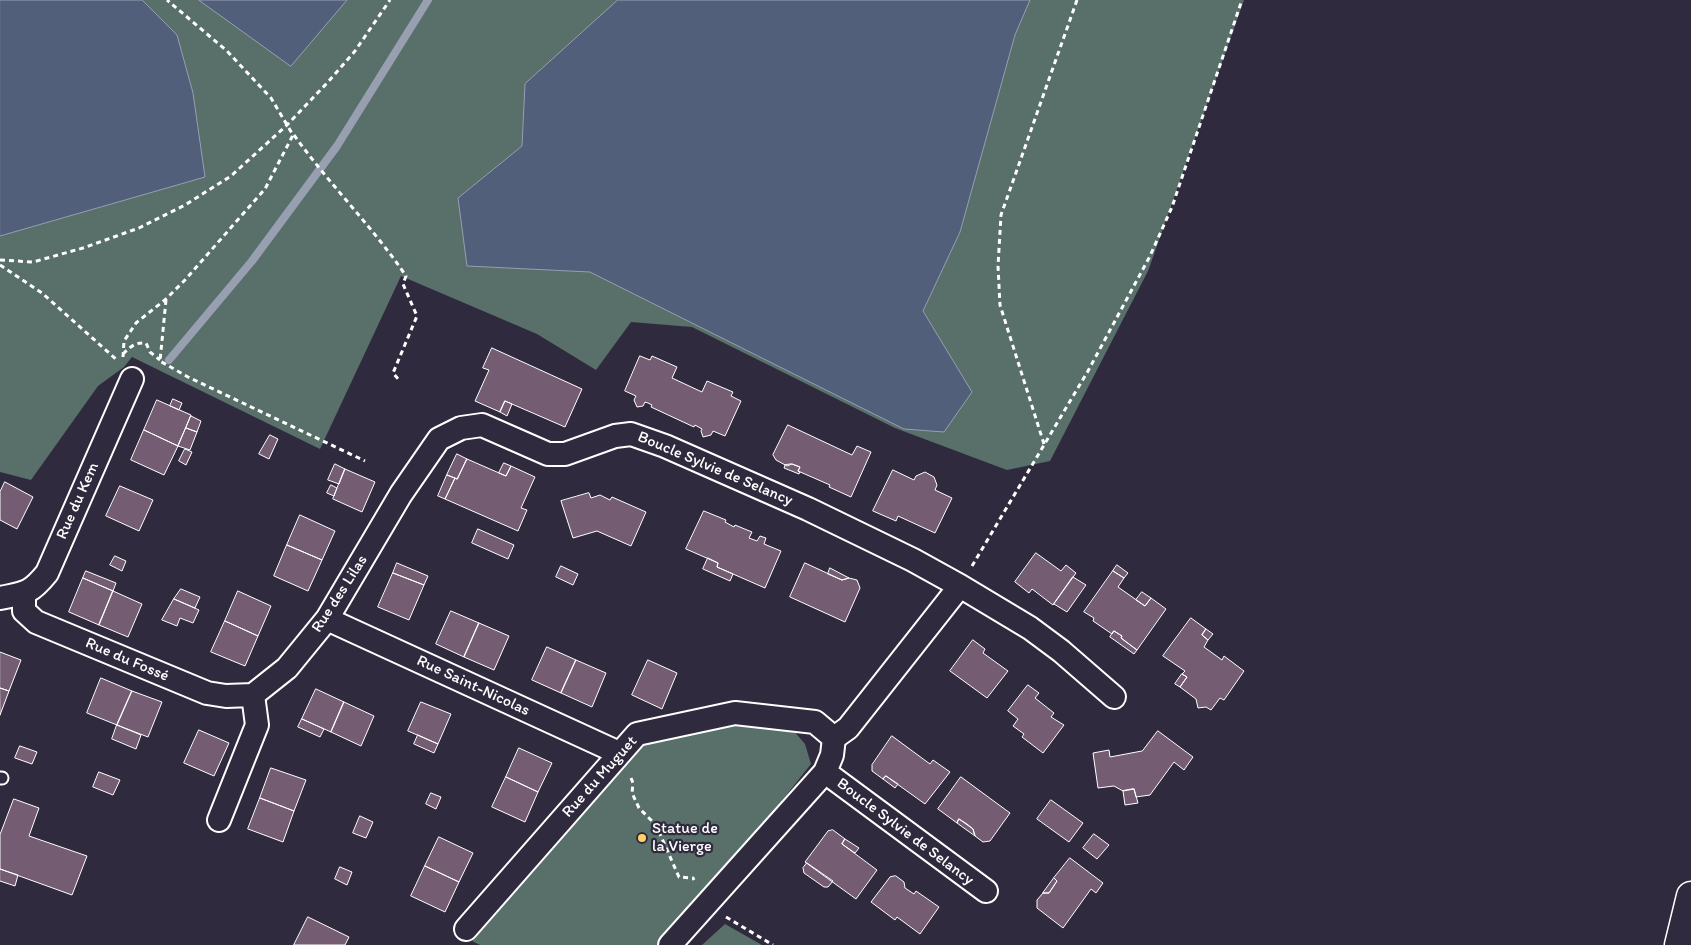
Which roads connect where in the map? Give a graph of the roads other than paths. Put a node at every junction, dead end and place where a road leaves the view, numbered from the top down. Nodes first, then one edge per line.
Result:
1 (128, 373) road end
2 (402, 494) joint
3 (960, 586) junction
4 (24, 593) junction
5 (0, 598) edge
6 (327, 619) junction
7 (253, 694) junction
8 (1114, 697) dead end
9 (834, 738) junction
10 (619, 752) junction
11 (825, 772) junction
12 (219, 820) dead end
13 (986, 892) dead end
14 (1691, 896) edge
15 (466, 929) dead end
16 (670, 945) edge
17 (1679, 945) edge

1 - 4 street, Rue du Kem
2 - 3 street, Boucle Sylvie de Selancy
2 - 6 street, Rue des Lilas
3 - 8 street, Boucle Sylvie de Selancy
3 - 9 street
4 - 5 street, Rue du Kem
4 - 7 street, Rue du Fossé
6 - 7 street, Rue des Lilas
6 - 10 street, Rue Saint-Nicolas
7 - 12 street
9 - 10 street, Rue du Muguet
9 - 11 street, Boucle Sylvie de Selancy
10 - 15 street, Rue du Muguet
11 - 13 street, Boucle Sylvie de Selancy
11 - 16 street, Boucle Sylvie de Selancy
14 - 17 street

